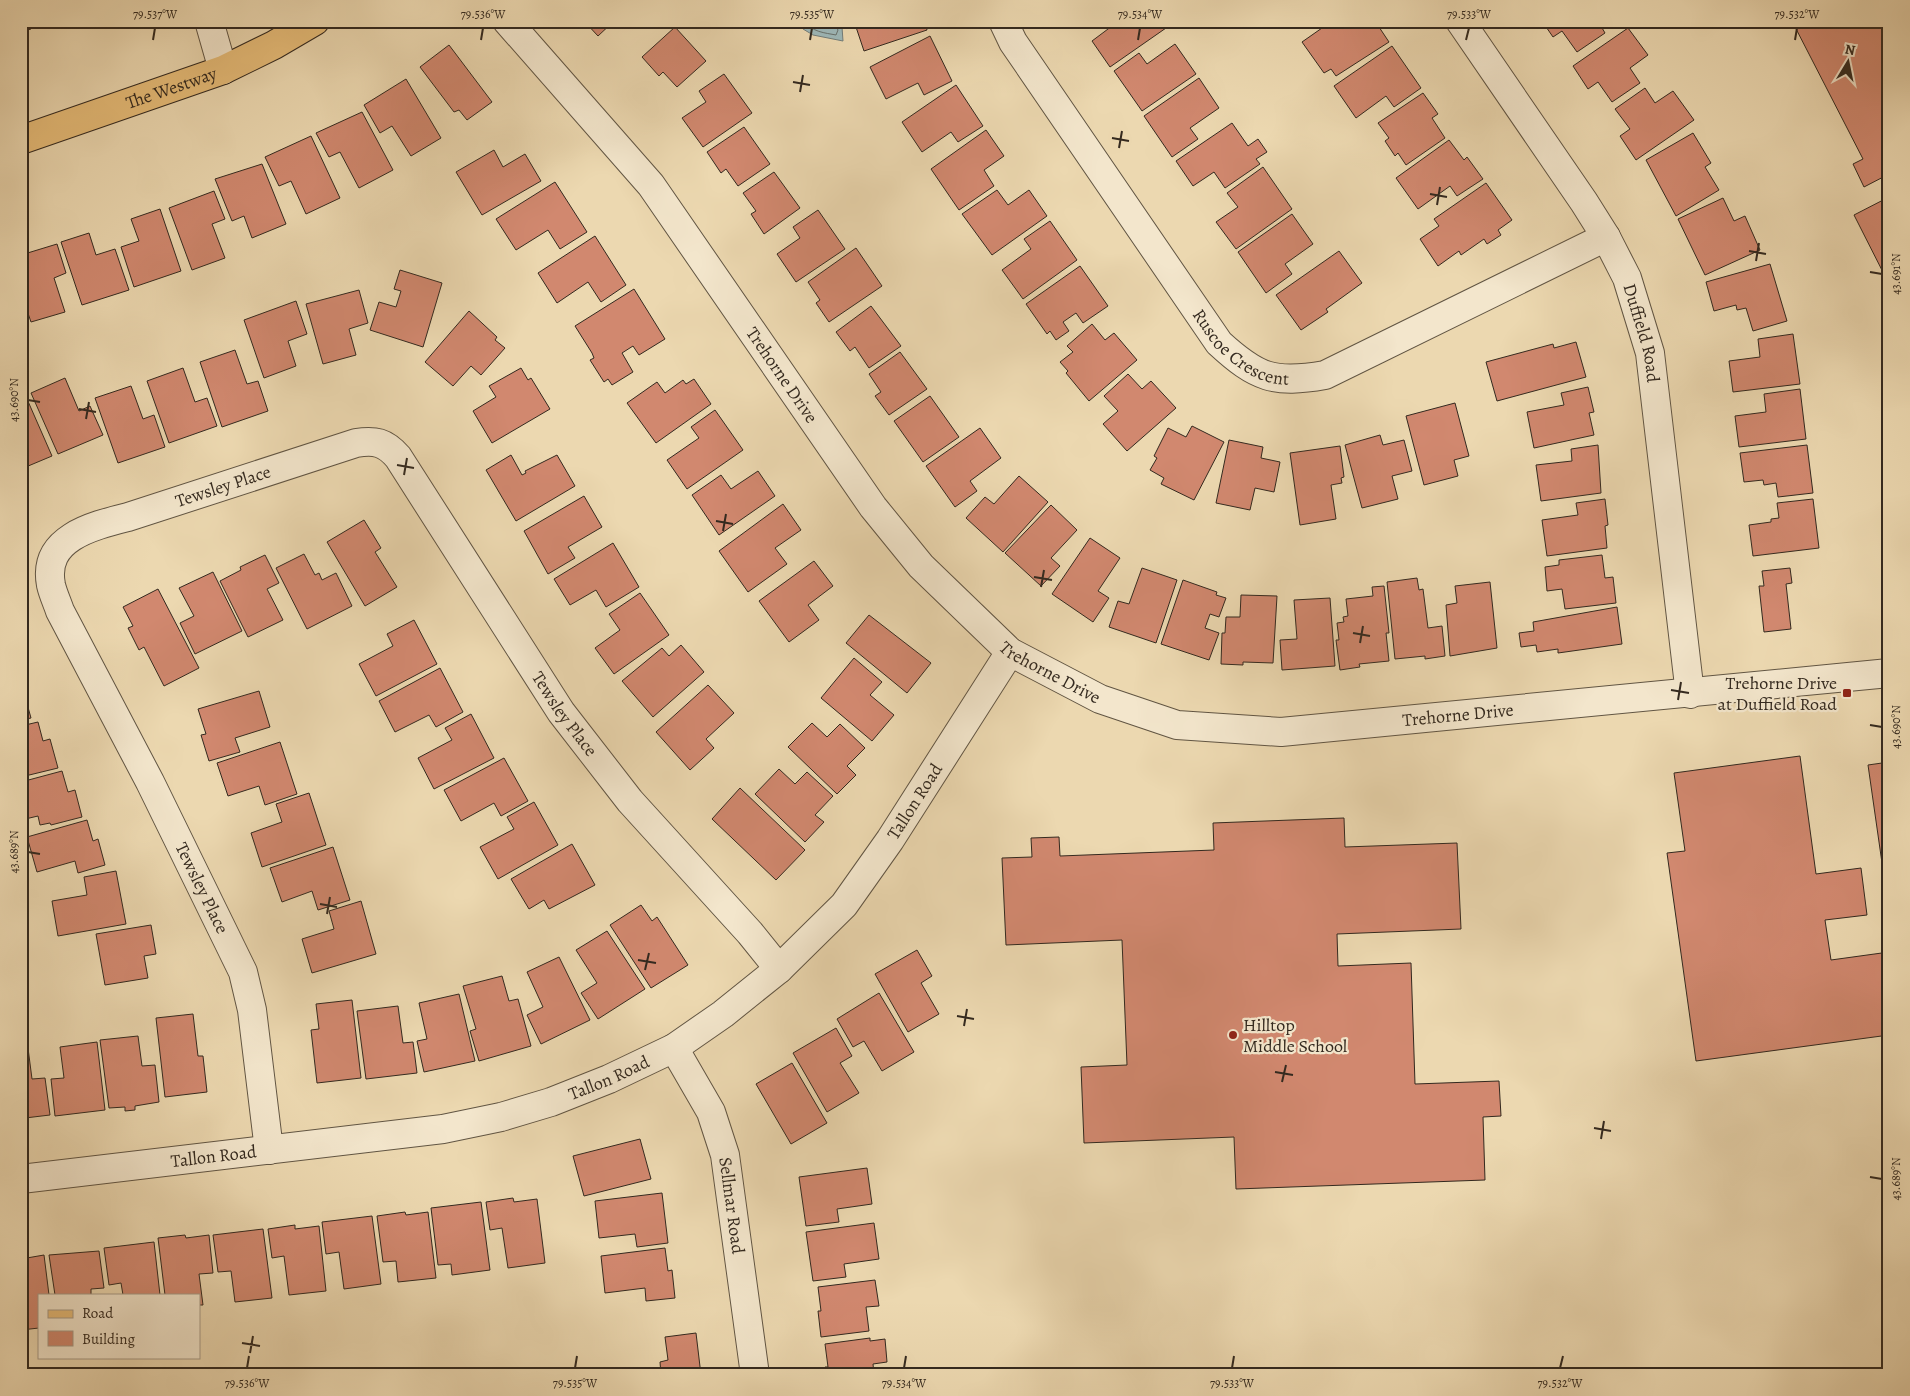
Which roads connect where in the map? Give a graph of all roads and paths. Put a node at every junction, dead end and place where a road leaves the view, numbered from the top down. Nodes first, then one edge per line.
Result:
1 (208, 21) edge
2 (315, 21) edge
3 (507, 21) edge
4 (1002, 21) edge
5 (1460, 21) edge
6 (222, 70) junction
7 (21, 140) edge
8 (1606, 237) junction
9 (1010, 652) junction
10 (1889, 673) edge
11 (1690, 694) junction
12 (779, 969) junction
13 (674, 1048) junction
14 (269, 1150) junction
15 (21, 1179) edge
16 (755, 1375) edge

1 - 6 street
2 - 6 main road, The Westway
3 - 9 street, Trehorne Drive
4 - 8 street, Ruscoe Crescent
5 - 8 street, Duffield Road
6 - 7 main road, The Westway
8 - 11 street, Duffield Road
9 - 11 street, Trehorne Drive
9 - 12 street, Tallon Road
10 - 11 street, Trehorne Drive
12 - 13 street, Tallon Road
12 - 14 street, Tewsley Place
13 - 14 street, Tallon Road
13 - 16 street, Sellmar Road
14 - 15 street, Tallon Road

